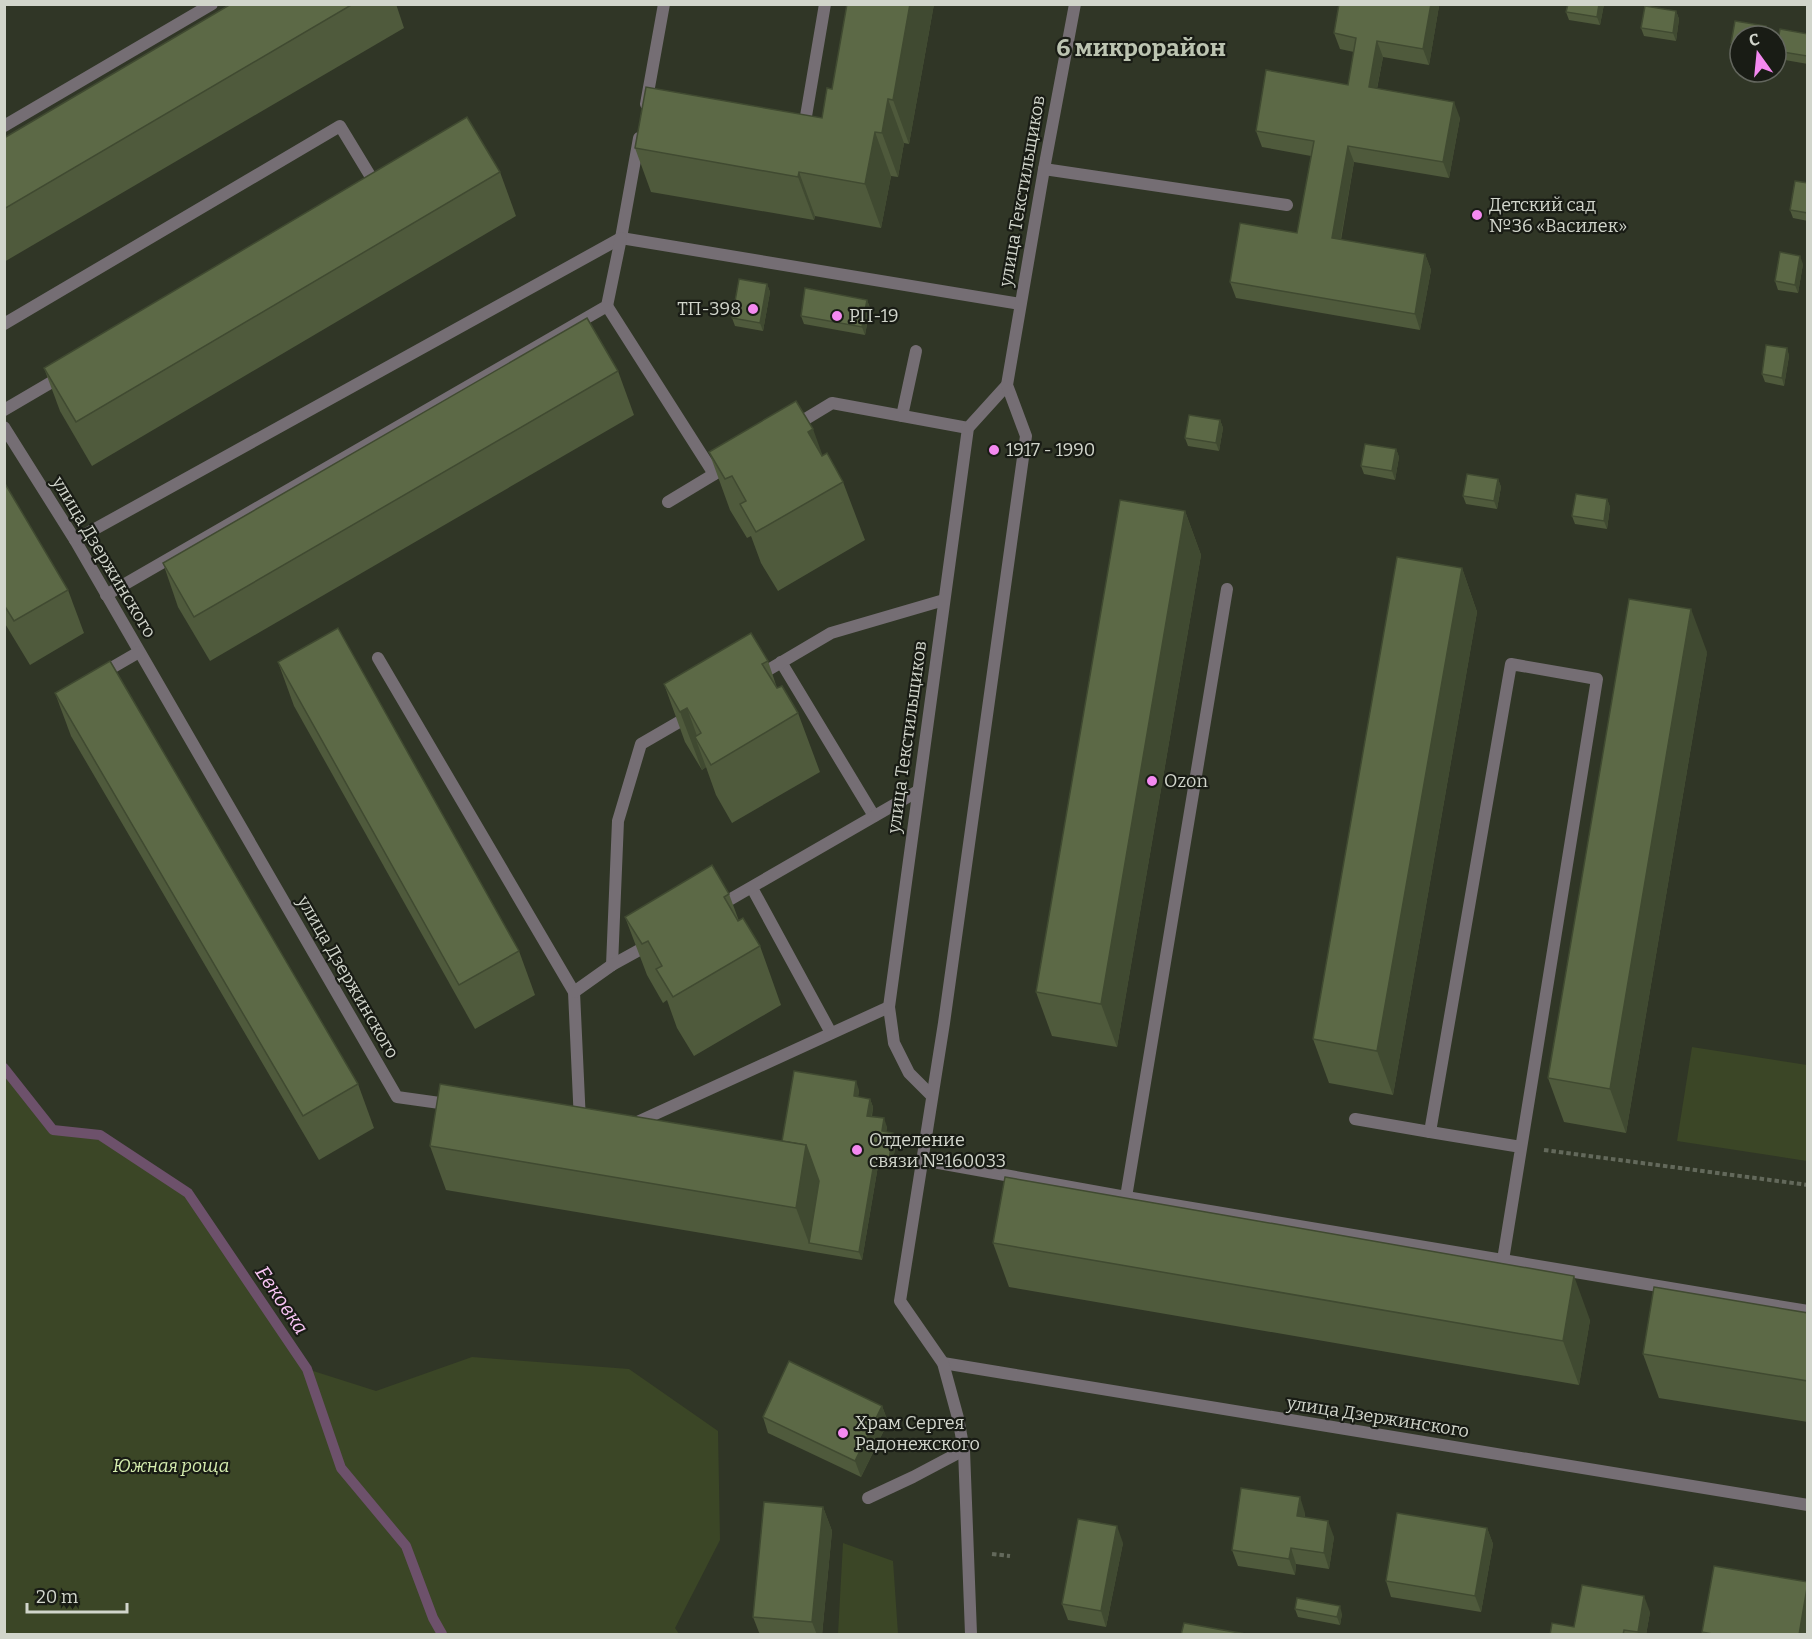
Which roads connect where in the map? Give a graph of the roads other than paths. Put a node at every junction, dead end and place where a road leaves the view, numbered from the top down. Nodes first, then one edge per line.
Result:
1 (212, 4) edge
2 (664, 4) edge
3 (825, 4) edge
4 (1075, 4) edge
5 (783, 118) edge
6 (4, 126) edge
7 (1044, 169) junction
8 (378, 189) edge
9 (1287, 205) dead end
10 (621, 238) junction
11 (1020, 304) junction
12 (607, 306) junction
13 (4, 324) edge
14 (916, 351) dead end
15 (75, 368) edge
16 (1007, 385) junction
17 (4, 410) edge
18 (902, 416) junction
19 (4, 427) edge
20 (968, 428) junction
21 (783, 433) edge
22 (743, 457) edge
23 (714, 474) junction
24 (668, 502) dead end
25 (75, 540) junction
26 (1227, 589) dead end
27 (106, 596) junction
28 (944, 600) junction
29 (139, 652) junction
30 (378, 658) dead end
31 (781, 662) junction
32 (95, 677) edge
33 (751, 680) edge
34 (701, 709) edge
35 (918, 790) junction
36 (874, 816) junction
37 (752, 888) junction
38 (702, 915) edge
39 (662, 938) edge
40 (612, 965) junction
41 (574, 992) junction
42 (889, 1006) junction
43 (831, 1033) junction
44 (932, 1096) junction
45 (465, 1107) edge
46 (1355, 1119) dead end
47 (580, 1123) edge
48 (622, 1129) edge
49 (1430, 1132) junction
50 (1521, 1147) junction
51 (922, 1160) junction
52 (1126, 1197) junction
53 (1503, 1260) junction
54 (1808, 1311) edge
55 (943, 1363) junction
56 (964, 1450) junction
57 (868, 1498) dead end
58 (1808, 1505) edge
59 (971, 1635) edge

1 - 6 street
2 - 10 street
3 - 5 street
4 - 7 street, улица Текстильщиков
7 - 9 street
7 - 11 street, улица Текстильщиков
8 - 13 street
10 - 11 street
10 - 12 street
10 - 25 street
11 - 16 street, улица Текстильщиков
12 - 23 street
12 - 27 street
14 - 18 street
15 - 17 street
16 - 20 street
16 - 44 street, улица Текстильщиков
18 - 20 street
18 - 21 street
19 - 25 street, улица Дзержинского
20 - 28 street, улица Текстильщиков
22 - 23 street
23 - 24 street
25 - 27 street, улица Дзержинского
26 - 52 street
27 - 29 street, улица Дзержинского
28 - 31 street
28 - 35 street, улица Текстильщиков
29 - 32 street
29 - 45 street, улица Дзержинского
30 - 41 street
31 - 33 street
31 - 36 street
34 - 40 street
35 - 36 street
35 - 42 street, улица Текстильщиков
36 - 37 street
37 - 38 street
37 - 43 street
39 - 40 street
40 - 41 street
41 - 47 street
42 - 43 street
42 - 44 street, улица Текстильщиков
43 - 48 street
44 - 51 street, улица Текстильщиков
46 - 49 street
49 - 50 street
49 - 50 street
50 - 53 street
51 - 52 street
51 - 55 street, улица Текстильщиков
52 - 53 street
53 - 54 street
55 - 56 street, улица Текстильщиков
55 - 58 street, улица Дзержинского
56 - 57 street
56 - 59 street, улица Текстильщиков

